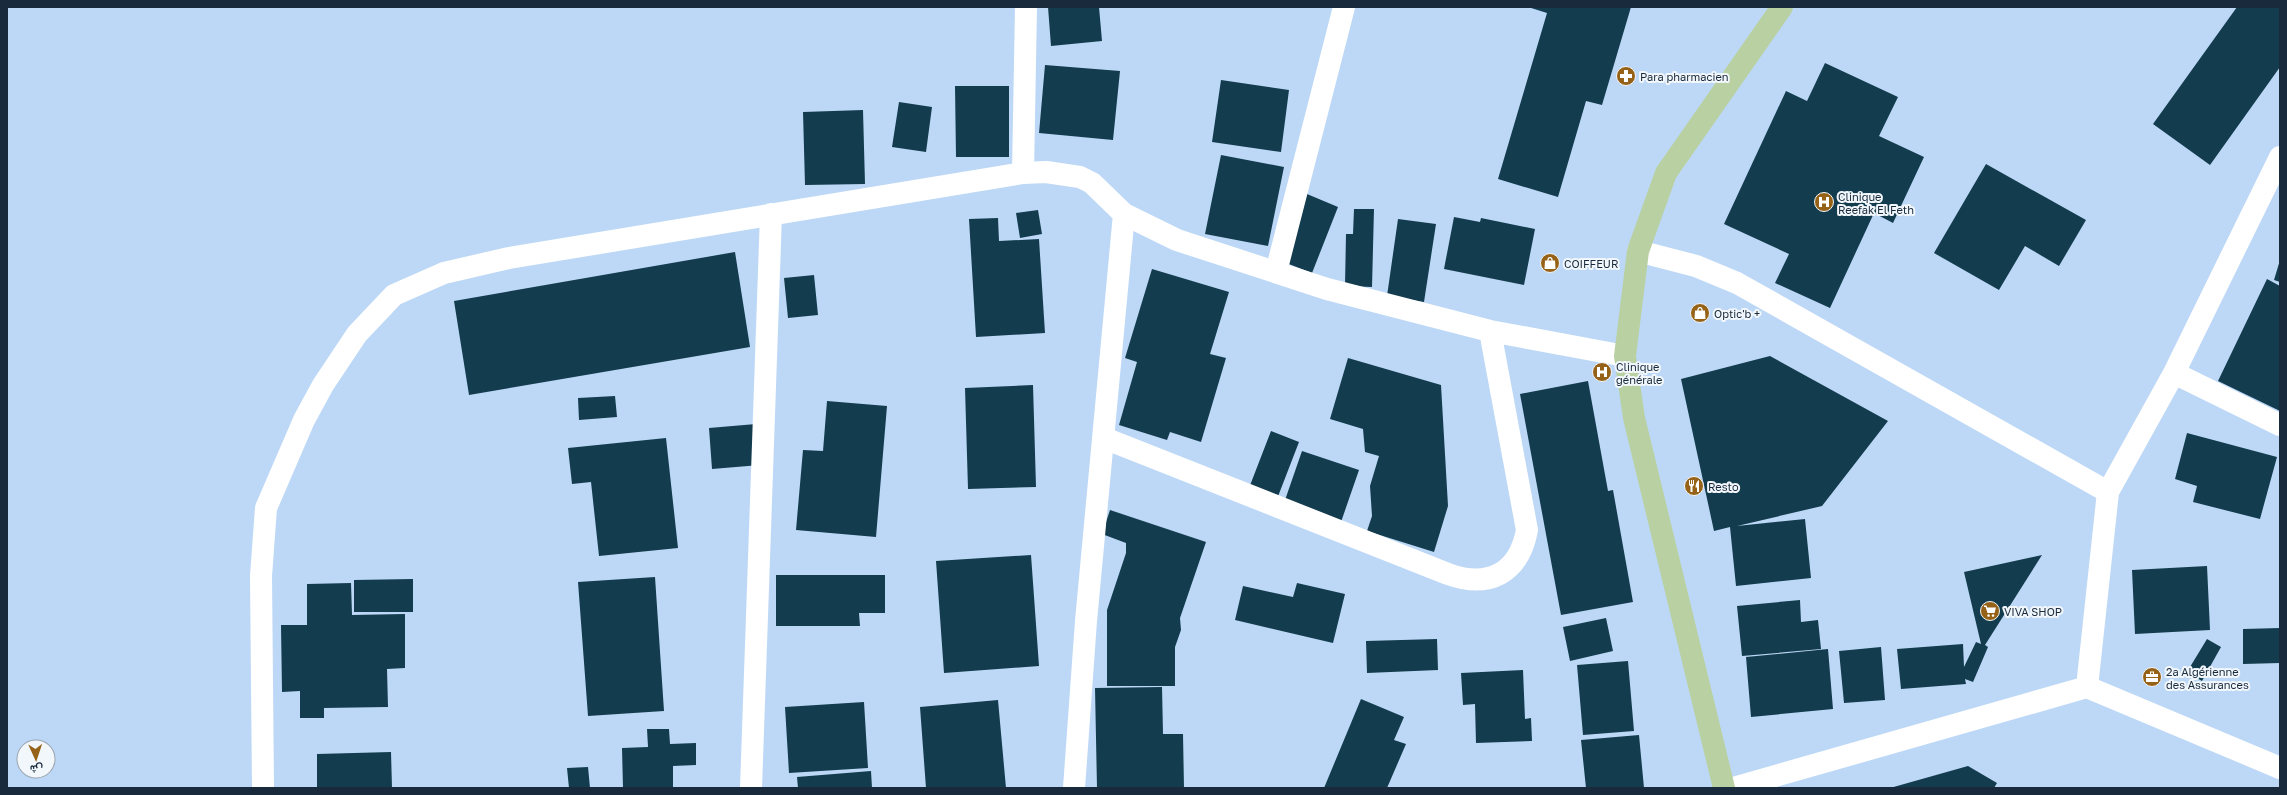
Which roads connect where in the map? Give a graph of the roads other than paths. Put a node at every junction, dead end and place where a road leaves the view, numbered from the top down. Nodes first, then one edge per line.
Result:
1 (1026, 7) edge
2 (1344, 7) edge
3 (1782, 7) edge
4 (2280, 158) edge
5 (1024, 173) junction
6 (771, 214) junction
7 (1124, 214) junction
8 (1638, 251) junction
9 (1276, 272) junction
10 (1490, 331) junction
11 (1625, 356) junction
12 (2174, 373) junction
13 (2280, 425) edge
14 (1104, 438) junction
15 (2108, 492) junction
16 (2087, 687) junction
17 (2280, 768) edge
18 (263, 788) edge
19 (751, 788) edge
20 (1074, 788) edge
21 (1724, 788) edge
22 (1733, 788) edge

1 - 5 street
2 - 9 street
3 - 8 main road
4 - 12 street
5 - 6 street
5 - 7 street
6 - 18 street
6 - 19 street
7 - 9 street
7 - 14 street
8 - 11 main road
8 - 15 street
9 - 10 street
10 - 11 street
10 - 14 street
11 - 21 main road
12 - 13 street
12 - 15 street
14 - 20 street
15 - 16 street
16 - 17 street
16 - 22 street

